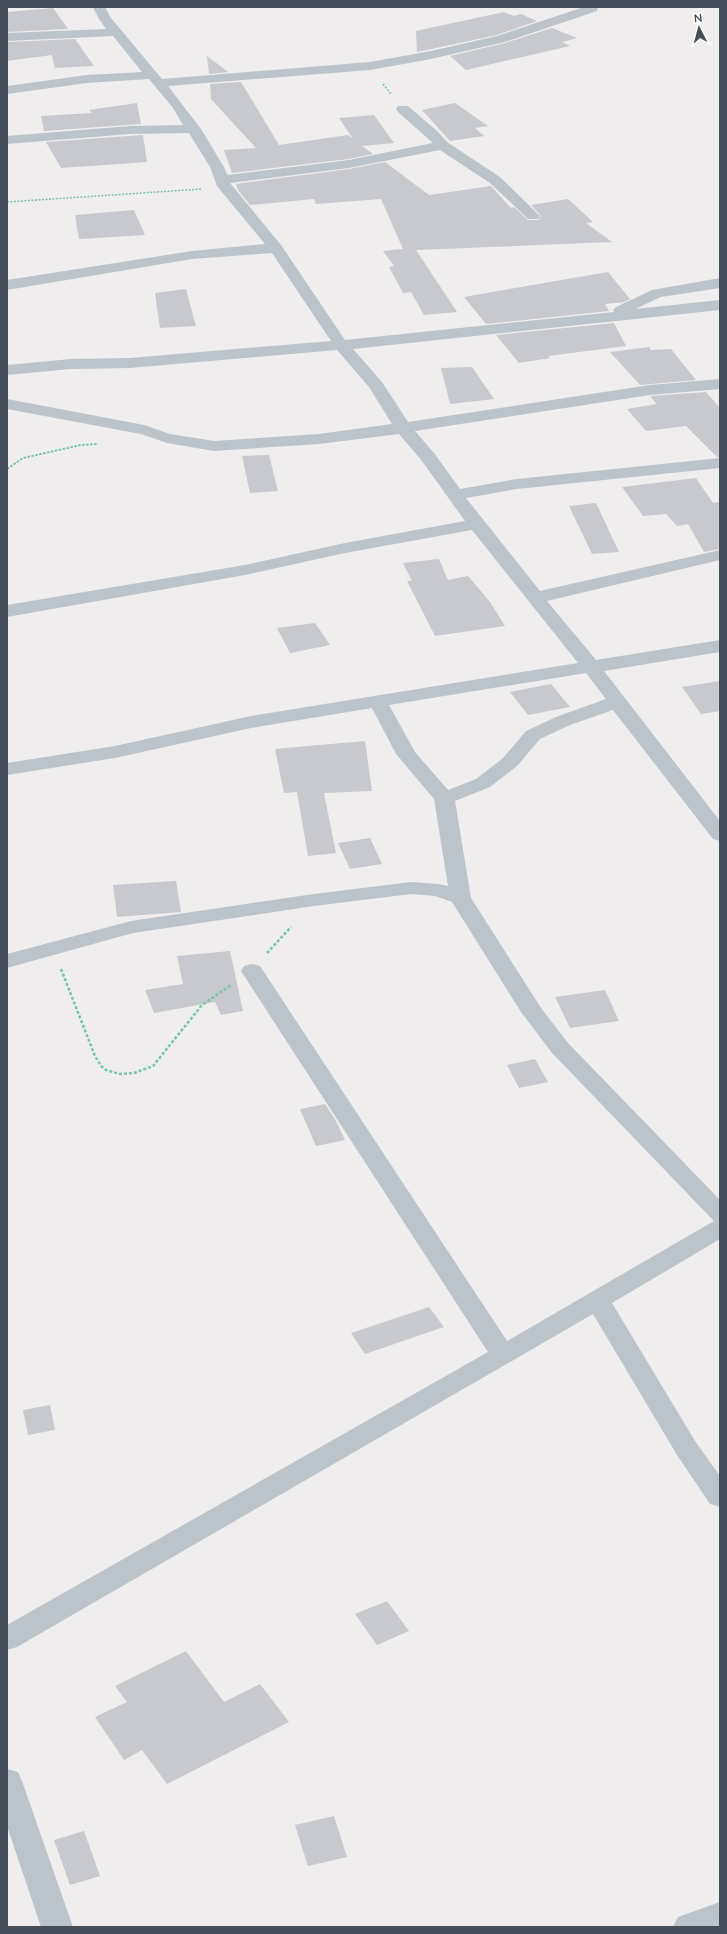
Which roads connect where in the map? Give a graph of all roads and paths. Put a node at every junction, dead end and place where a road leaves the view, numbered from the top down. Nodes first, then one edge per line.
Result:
1 (99, 7) edge
2 (593, 8) edge
3 (116, 32) junction
4 (7, 37) edge
5 (370, 66) junction
6 (156, 79) junction
7 (7, 90) edge
8 (402, 109) joint
9 (194, 129) junction
10 (7, 140) edge
11 (442, 145) junction
12 (223, 183) junction
13 (7, 202) edge
14 (533, 216) dead end
15 (276, 248) junction
16 (720, 283) edge
17 (7, 285) edge
18 (720, 305) edge
19 (611, 315) junction
20 (341, 345) junction
21 (7, 370) edge
22 (720, 384) edge
23 (7, 404) edge
24 (403, 428) junction
25 (104, 443) dead end
26 (720, 463) edge
27 (7, 468) edge
28 (456, 495) junction
29 (476, 524) junction
30 (720, 555) edge
31 (535, 598) junction
32 (7, 611) edge
33 (720, 646) edge
34 (592, 668) junction
35 (378, 702) junction
36 (617, 702) junction
37 (7, 769) edge
38 (444, 798) junction
39 (720, 835) edge
40 (460, 898) junction
41 (314, 900) junction
42 (53, 948) junction
43 (7, 962) edge
44 (252, 971) junction
45 (720, 1215) edge
46 (720, 1228) edge
47 (598, 1300) junction
48 (503, 1355) junction
49 (720, 1497) edge
50 (7, 1639) edge
51 (7, 1781) edge
52 (720, 1916) edge
53 (57, 1927) edge
54 (689, 1927) edge

1 - 3 street
2 - 5 street
3 - 4 street
3 - 6 street
5 - 6 street
5 - 8 path
6 - 7 street
6 - 9 street
8 - 11 street
9 - 10 street
9 - 12 street
11 - 12 street
11 - 14 street
12 - 13 path
12 - 15 street
15 - 17 street
15 - 20 street
16 - 19 street
18 - 19 street
19 - 20 street
20 - 21 street
20 - 24 street
22 - 24 street
23 - 24 street
24 - 28 street
25 - 27 path
26 - 28 street
28 - 29 street
29 - 31 street
29 - 32 street
30 - 31 street
31 - 34 street
33 - 34 street
34 - 35 street
34 - 36 street
35 - 37 street
35 - 38 street
36 - 38 street
36 - 39 street
38 - 40 street
40 - 41 street
40 - 45 street
41 - 42 street
41 - 44 path
42 - 43 street
42 - 44 path
44 - 48 street
46 - 47 street
47 - 48 street
47 - 49 street
48 - 50 street
51 - 53 street
52 - 54 street

